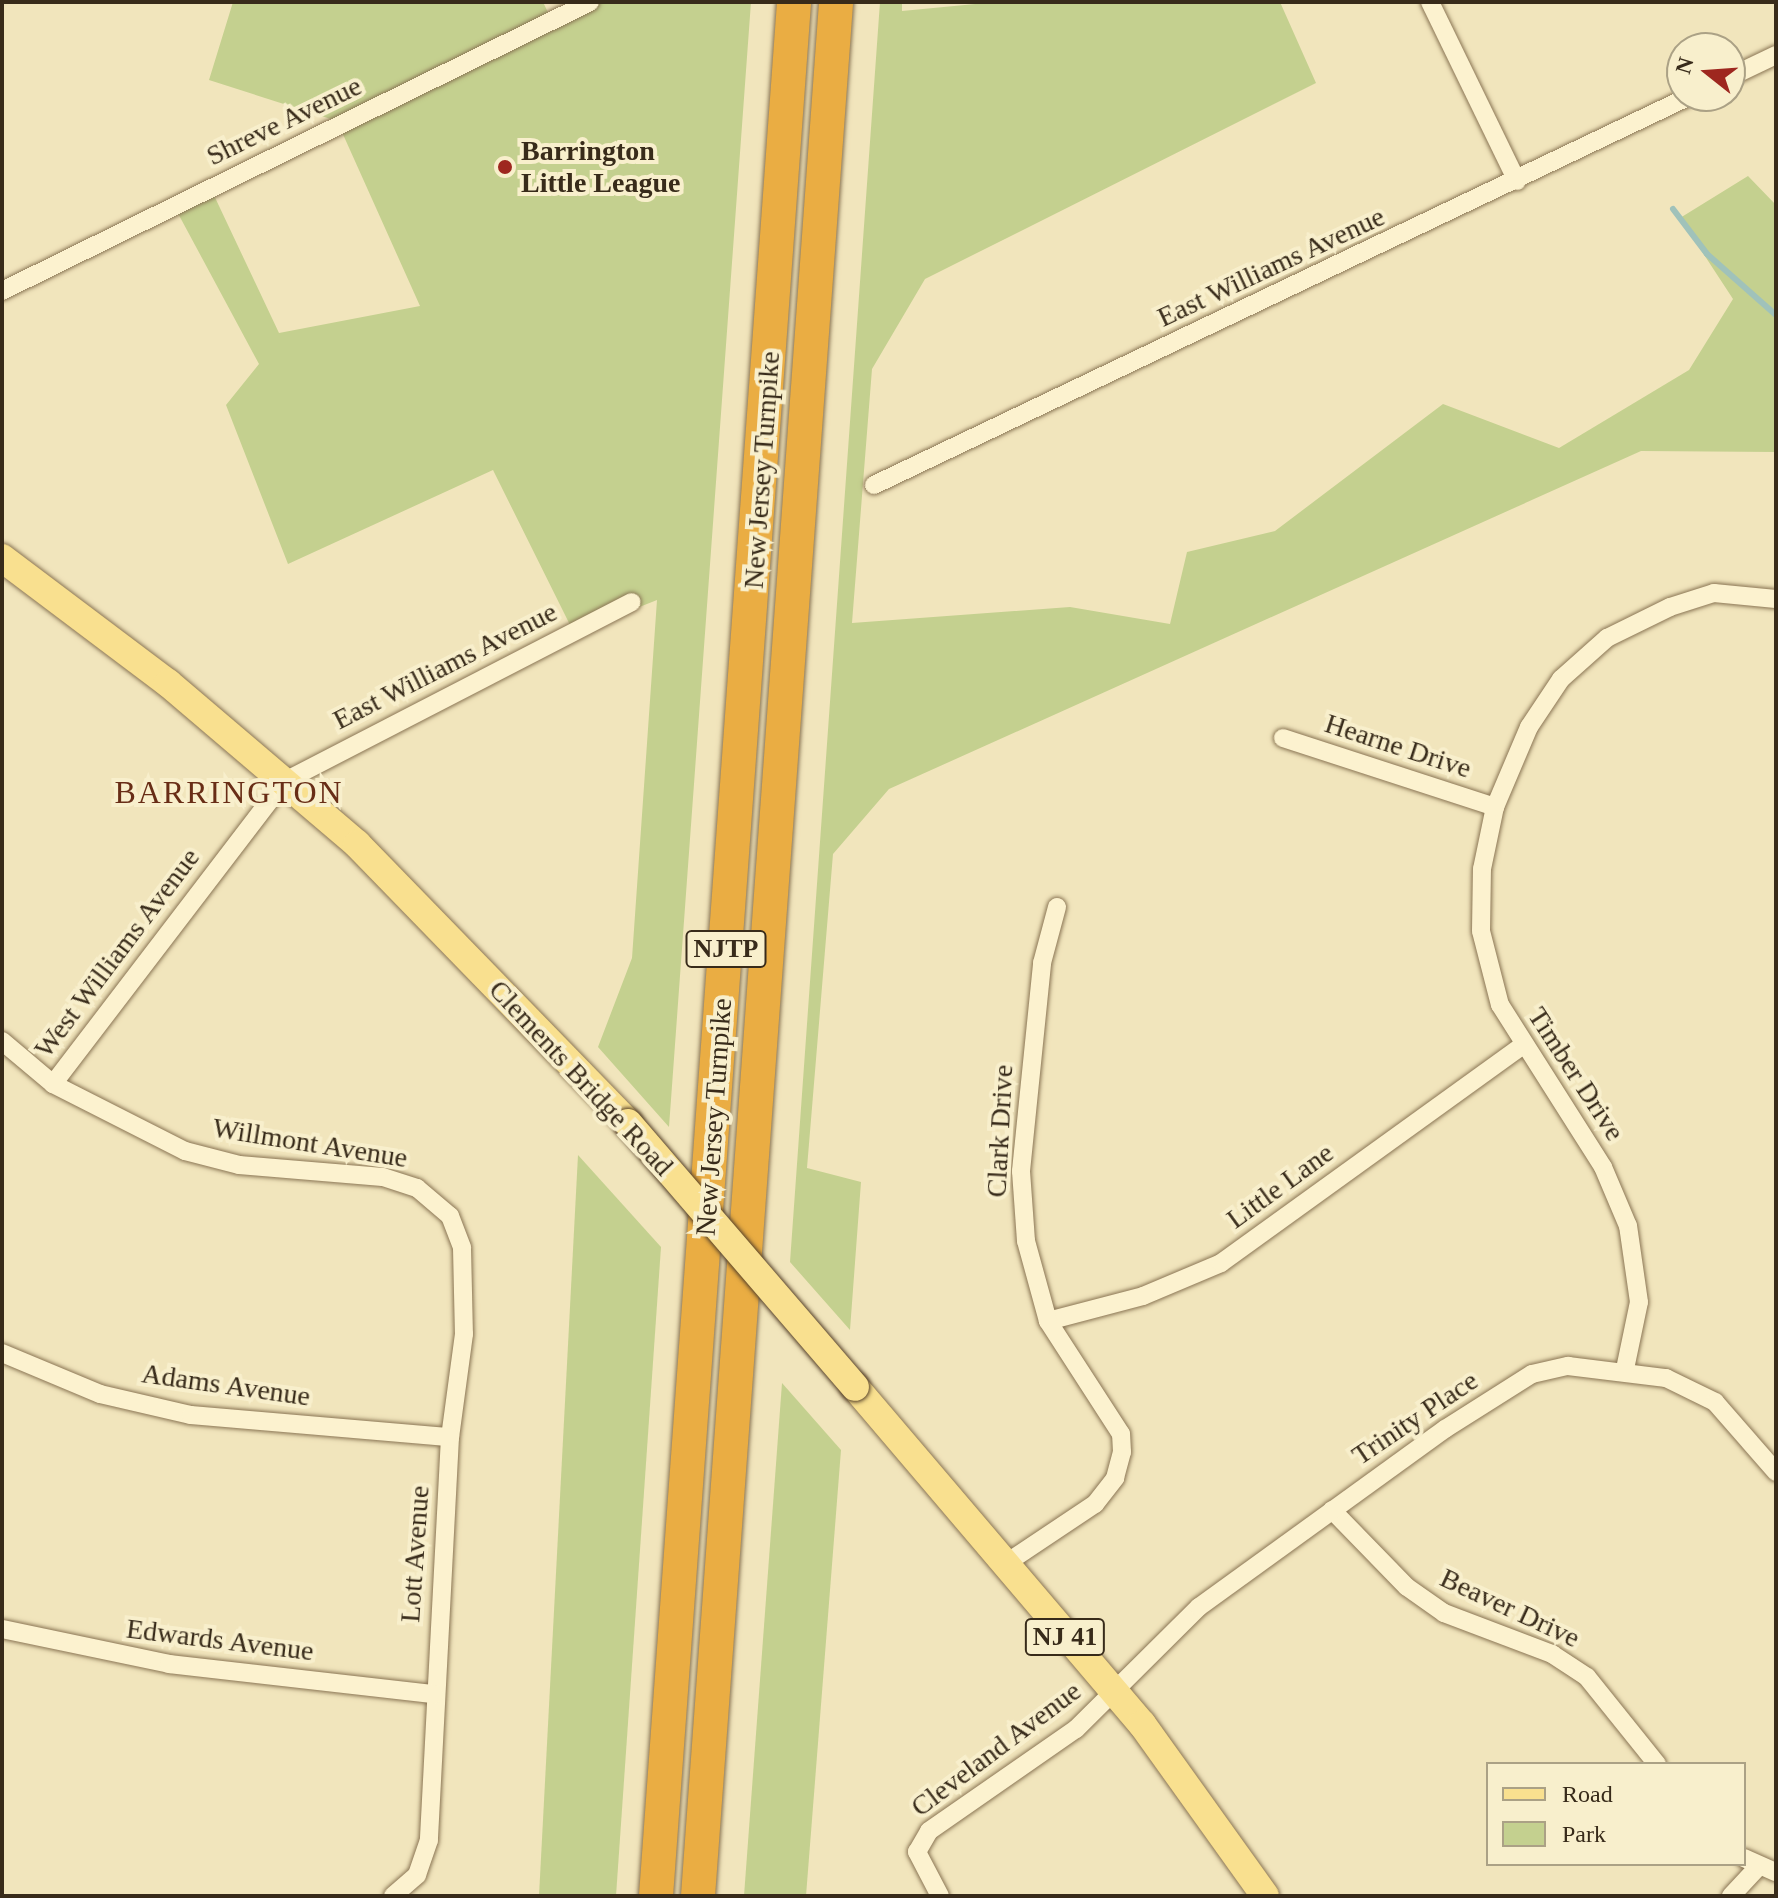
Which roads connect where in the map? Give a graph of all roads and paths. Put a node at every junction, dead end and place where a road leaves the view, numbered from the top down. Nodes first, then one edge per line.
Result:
1 (590, 2) edge
2 (794, 2) edge
3 (836, 2) edge
4 (1430, 2) edge
5 (1776, 55) edge
6 (1746, 69) edge
7 (1666, 108) edge
8 (1517, 181) junction
9 (2, 291) edge
10 (874, 485) dead end
11 (2, 558) edge
12 (1776, 599) edge
13 (632, 602) dead end
14 (1283, 738) dead end
15 (285, 781) junction
16 (1495, 807) junction
17 (1057, 907) dead end
18 (2, 1041) edge
19 (1521, 1047) junction
20 (53, 1084) junction
21 (443, 1208) joint
22 (1048, 1321) junction
23 (2, 1353) edge
24 (1625, 1369) junction
25 (450, 1437) junction
26 (1776, 1472) edge
27 (1332, 1510) junction
28 (1002, 1566) junction
29 (2, 1629) edge
30 (1115, 1693) junction
31 (434, 1694) junction
32 (1655, 1762) edge
33 (1759, 1866) edge
34 (393, 1896) edge
35 (656, 1896) edge
36 (698, 1896) edge
37 (940, 1896) edge
38 (1265, 1896) edge
39 (1731, 1896) edge

1 - 9 street, Shreve Avenue
2 - 35 highway, New Jersey Turnpike / NJTP
3 - 36 highway, New Jersey Turnpike / NJTP
4 - 8 street
5 - 6 street
7 - 8 street, East Williams Avenue
8 - 10 street, East Williams Avenue
11 - 15 main road, Clements Bridge Road / NJ 41
12 - 16 street, Timber Drive
13 - 15 street, East Williams Avenue
14 - 16 street, Hearne Drive
15 - 20 street, West Williams Avenue
15 - 28 main road, Clements Bridge Road / NJ 41, bridge
16 - 19 street, Timber Drive
17 - 22 street, Clark Drive
18 - 20 street, Willmont Avenue
19 - 22 street, Little Lane
19 - 24 street, Timber Drive
20 - 21 street, Willmont Avenue
21 - 25 street, Lott Avenue
22 - 28 street, Clark Drive
23 - 25 street, Adams Avenue
24 - 26 street, Trinity Place
24 - 27 street, Trinity Place
25 - 31 street, Lott Avenue
27 - 30 street, Trinity Place
27 - 32 street, Beaver Drive
28 - 30 main road, Clements Bridge Road / NJ 41
29 - 31 street, Edwards Avenue
30 - 37 street, Cleveland Avenue
30 - 38 main road, Clements Bridge Road / NJ 41
31 - 34 street, Lott Avenue
33 - 39 street

